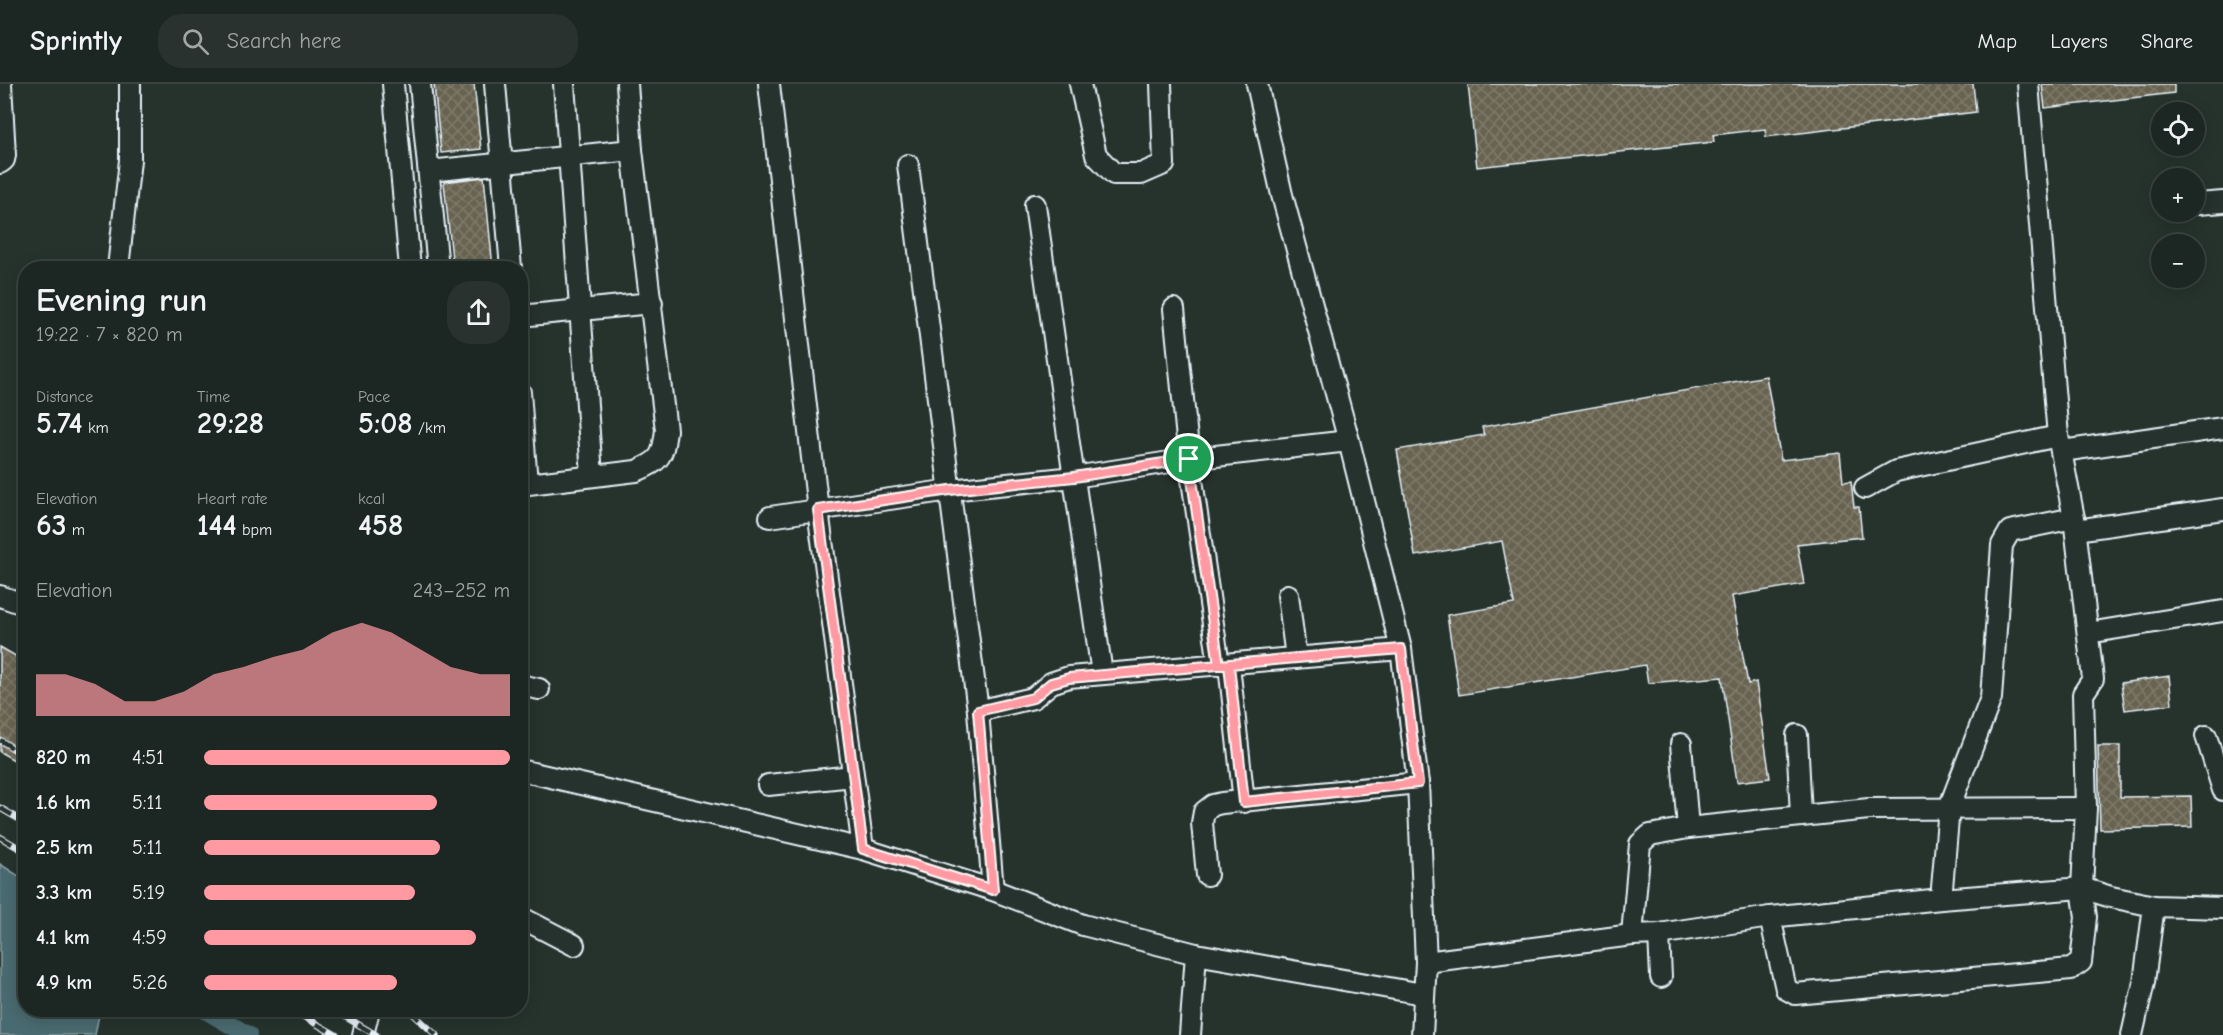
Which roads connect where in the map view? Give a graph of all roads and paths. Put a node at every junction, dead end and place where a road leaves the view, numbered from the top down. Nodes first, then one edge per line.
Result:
1 (1, 84) edge
2 (130, 84) edge
3 (393, 84) edge
4 (420, 84) edge
5 (495, 84) edge
6 (564, 84) edge
7 (627, 84) edge
8 (770, 84) edge
9 (1080, 84) edge
10 (1161, 84) edge
11 (1257, 84) edge
12 (2028, 84) edge
13 (632, 150) junction
14 (569, 155) junction
15 (501, 162) junction
16 (0, 163) edge
17 (908, 165) dead end
18 (429, 171) junction
19 (2223, 201) edge
20 (2205, 203) edge
21 (1035, 205) dead end
22 (119, 261) edge
23 (409, 261) edge
24 (437, 261) edge
25 (510, 261) edge
26 (652, 303) junction
27 (1174, 309) dead end
28 (580, 310) junction
29 (528, 315) edge
30 (2223, 428) edge
31 (1349, 441) junction
32 (2060, 443) junction
33 (1189, 459) junction
34 (592, 475) junction
35 (1074, 477) junction
36 (528, 483) edge
37 (1865, 488) dead end
38 (950, 490) junction
39 (2223, 509) edge
40 (818, 510) junction
41 (770, 517) dead end
42 (2075, 524) junction
43 (1288, 595) dead end
44 (0, 596) edge
45 (18, 602) edge
46 (2223, 611) edge
47 (2088, 633) junction
48 (1401, 649) junction
49 (1296, 658) junction
50 (1224, 665) junction
51 (1102, 674) junction
52 (978, 711) junction
53 (1797, 735) dead end
54 (2206, 736) dead end
55 (1681, 744) dead end
56 (528, 772) edge
57 (854, 776) junction
58 (1418, 783) junction
59 (768, 785) dead end
60 (2223, 790) edge
61 (1244, 802) junction
62 (1948, 808) junction
63 (2086, 808) junction
64 (1801, 816) junction
65 (1688, 828) junction
66 (863, 849) junction
67 (1207, 875) dead end
68 (2082, 888) junction
69 (993, 890) junction
70 (1941, 899) junction
71 (2154, 906) junction
72 (2223, 908) edge
73 (1770, 917) junction
74 (528, 921) edge
75 (1659, 934) junction
76 (1632, 935) junction
77 (574, 945) dead end
78 (1196, 954) junction
79 (1426, 962) junction
80 (1661, 977) dead end
81 (1423, 994) junction
82 (367, 1017) edge
83 (363, 1035) edge
84 (1190, 1035) edge
85 (1422, 1035) edge
86 (2132, 1035) edge

1 - 16 street
2 - 22 street
3 - 23 street
4 - 18 street
5 - 15 street
6 - 14 street
7 - 13 street
8 - 40 street
9 - 10 street
11 - 31 street
12 - 32 street
13 - 14 street
13 - 26 street
14 - 15 street
14 - 28 street
15 - 18 street
15 - 25 street
17 - 38 street
18 - 24 street
19 - 20 street
21 - 35 street
26 - 28 street
26 - 34 street
27 - 33 street
28 - 29 street
28 - 34 street
30 - 32 street
31 - 33 street
31 - 48 street
32 - 37 street
32 - 42 street
33 - 35 street
33 - 50 street
34 - 36 street
35 - 38 street
35 - 51 street
38 - 40 street
38 - 52 street
39 - 42 street
40 - 41 street
40 - 57 street
42 - 47 street
42 - 62 street
43 - 49 street
44 - 45 street
46 - 47 street
47 - 63 street
48 - 49 street
48 - 58 street
49 - 50 street
50 - 51 street
50 - 61 street
51 - 52 street
52 - 69 street
53 - 64 street
54 - 60 street
55 - 65 street
56 - 66 street
57 - 59 street
57 - 66 street
58 - 61 street
58 - 79 street
61 - 67 street
62 - 63 street
62 - 64 street
62 - 70 street
63 - 68 street
64 - 65 street
65 - 76 street
66 - 69 street
68 - 70 street
68 - 71 street
68 - 73 street
69 - 78 street
70 - 73 street
71 - 72 street
71 - 86 street
73 - 75 street
74 - 77 street
75 - 76 street
75 - 80 street
76 - 79 street
78 - 81 street
78 - 84 street
79 - 81 street
81 - 85 street
82 - 83 street

